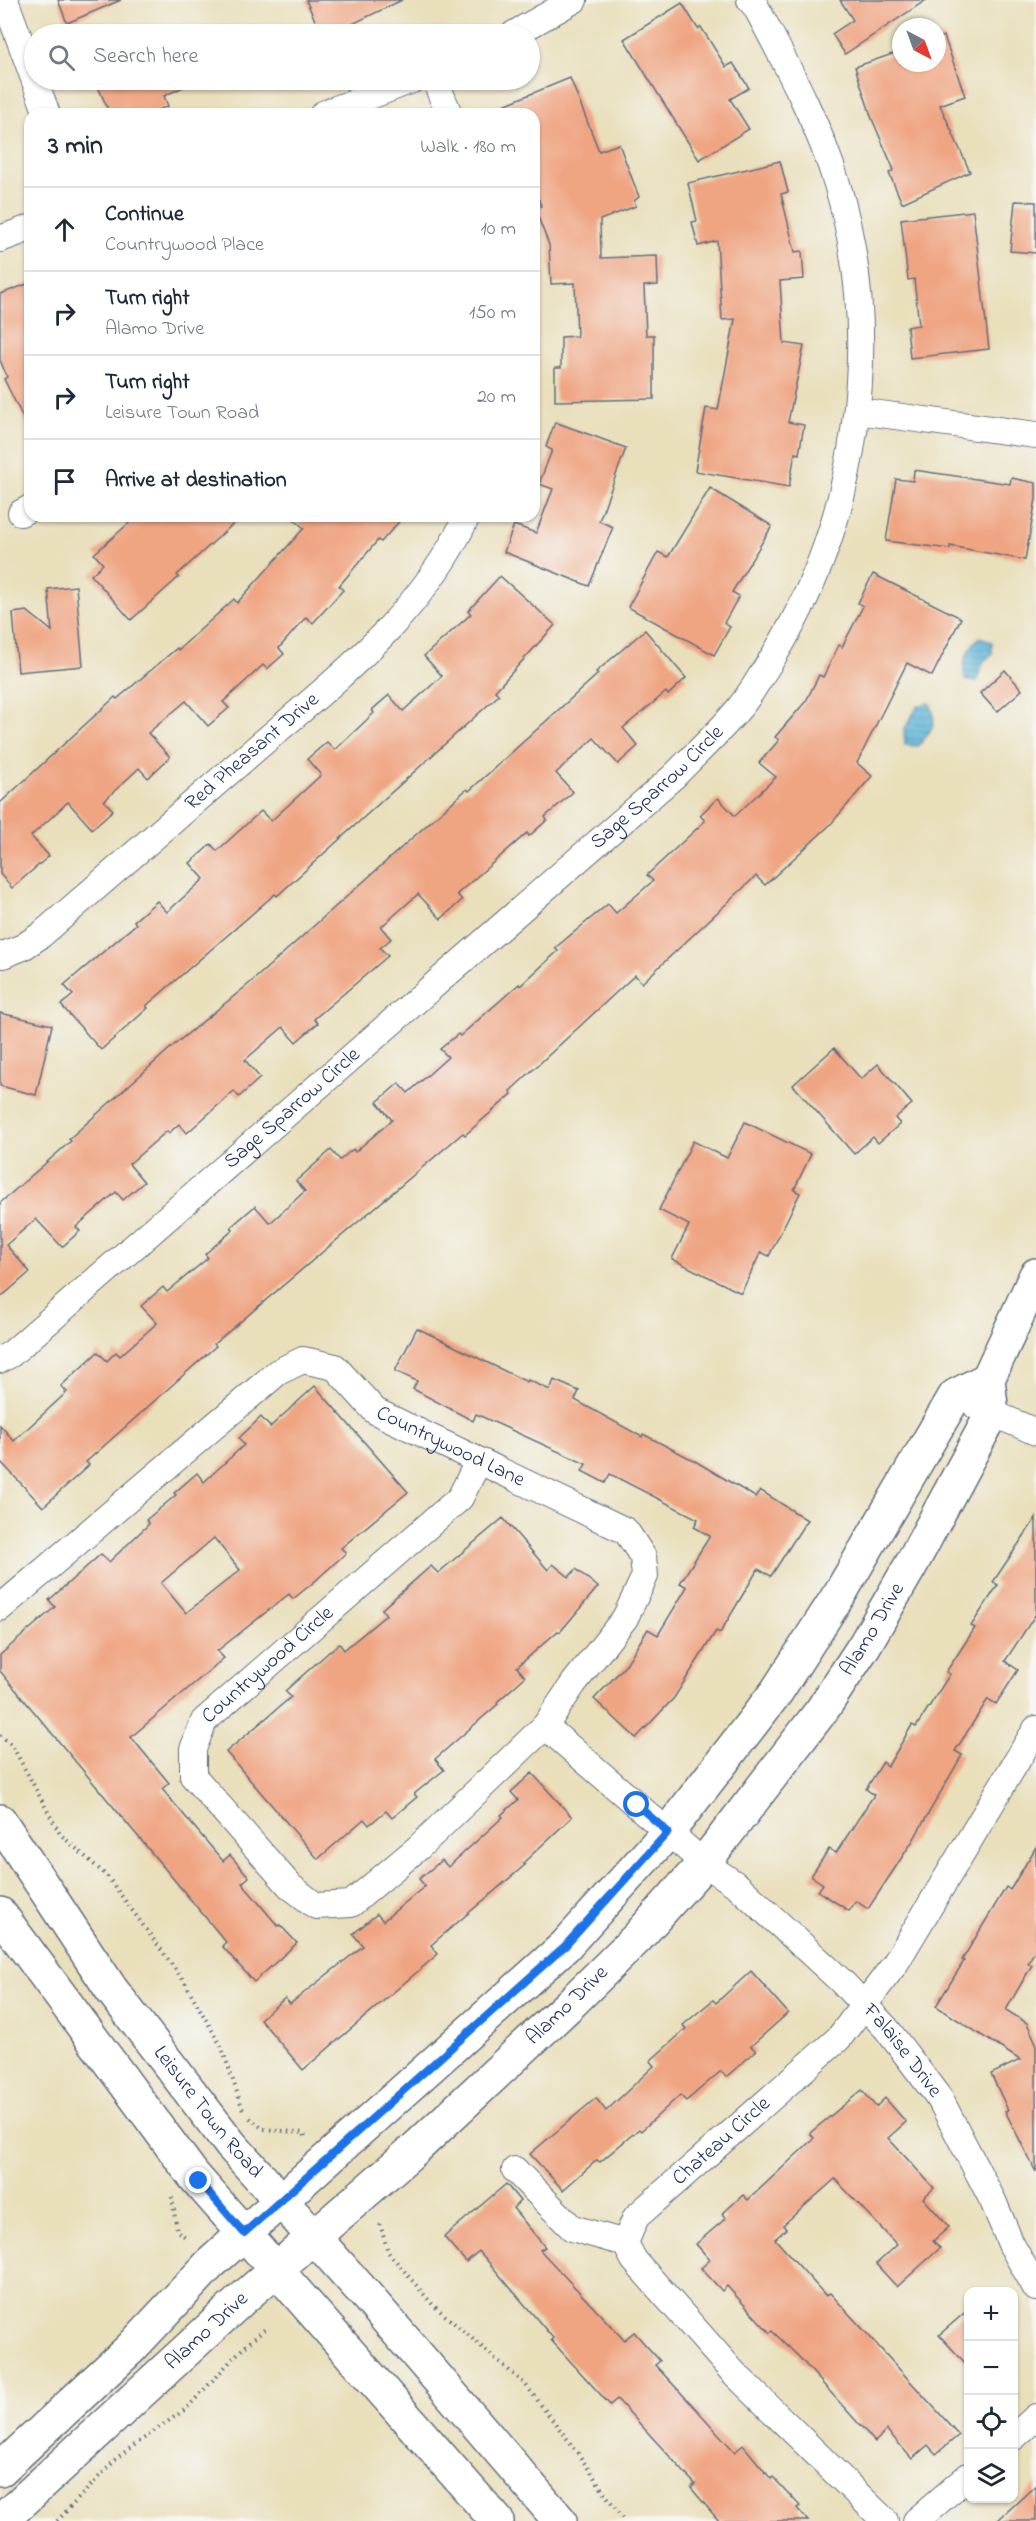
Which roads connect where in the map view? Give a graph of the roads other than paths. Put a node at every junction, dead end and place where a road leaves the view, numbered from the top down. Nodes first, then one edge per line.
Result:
1 (5, 0) edge
2 (574, 0) edge
3 (750, 0) edge
4 (532, 24) edge
5 (24, 52) edge
6 (38, 90) edge
7 (386, 90) edge
8 (439, 90) edge
9 (45, 108) edge
10 (339, 108) edge
11 (447, 108) edge
12 (24, 230) edge
13 (0, 239) edge
14 (858, 411) junction
15 (1036, 435) edge
16 (464, 522) edge
17 (1, 954) edge
18 (1036, 1275) edge
19 (0, 1360) edge
20 (988, 1379) junction
21 (955, 1396) junction
22 (992, 1414) junction
23 (1036, 1432) edge
24 (478, 1462) junction
25 (0, 1608) edge
26 (545, 1726) junction
27 (1036, 1729) edge
28 (0, 1821) edge
29 (668, 1832) junction
30 (704, 1863) junction
31 (0, 1914) edge
32 (865, 2005) junction
33 (515, 2170) dead end
34 (282, 2200) junction
35 (244, 2233) junction
36 (314, 2236) junction
37 (625, 2243) junction
38 (276, 2269) junction
39 (1036, 2288) edge
40 (1036, 2417) edge
41 (1018, 2433) edge
42 (0, 2470) edge
43 (964, 2480) edge
44 (1, 2521) edge
45 (497, 2521) edge
46 (560, 2521) edge
47 (885, 2521) edge
48 (916, 2521) edge

1 - 5 street
2 - 4 street
3 - 14 street, Sage Sparrow Circle
6 - 9 street
7 - 10 street
8 - 11 street
12 - 13 street
14 - 15 street
14 - 19 street, Sage Sparrow Circle
16 - 17 street, Red Pheasant Drive
18 - 20 main road
20 - 21 main road
20 - 22 main road
21 - 22 street
21 - 29 main road, Alamo Drive
22 - 23 street
22 - 30 main road, Alamo Drive
24 - 25 street, Countrywood Lane
24 - 26 street, Countrywood Lane
24 - 26 street, Countrywood Circle
26 - 29 street, Falaise Drive
27 - 32 street, Chateau Circle
28 - 34 main road, Leisure Town Road
29 - 30 street, Falaise Drive
29 - 34 main road, Alamo Drive
30 - 32 street, Falaise Drive
30 - 36 main road, Alamo Drive
31 - 35 main road
32 - 37 street, Chateau Circle
32 - 39 street, Falaise Drive
33 - 37 street
34 - 35 main road, Alamo Drive
34 - 36 main road, Leisure Town Road
35 - 38 main road
35 - 42 main road, Alamo Drive
36 - 38 main road, Alamo Drive
36 - 46 main road, Leisure Town Road
37 - 47 street
38 - 44 main road, Alamo Drive
38 - 45 main road
40 - 41 street
43 - 48 street

